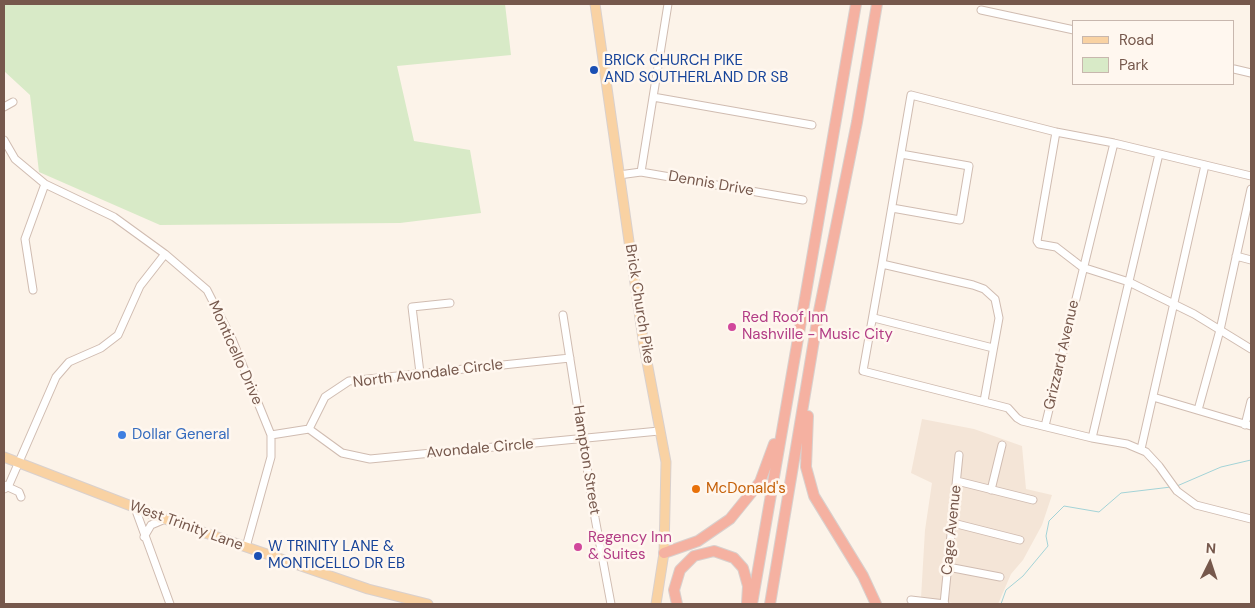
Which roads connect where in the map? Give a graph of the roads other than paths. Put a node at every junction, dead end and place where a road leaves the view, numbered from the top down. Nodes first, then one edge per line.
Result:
1 (595, 4) edge
2 (668, 4) edge
3 (856, 4) edge
4 (877, 4) edge
5 (981, 10) dead end
6 (1072, 30) edge
7 (1235, 69) edge
8 (1251, 74) edge
9 (653, 97) junction
10 (12, 102) dead end
11 (4, 107) edge
12 (812, 125) dead end
13 (1056, 132) junction
14 (4, 140) edge
15 (1114, 143) junction
16 (901, 154) junction
17 (1159, 154) junction
18 (1205, 165) junction
19 (640, 172) junction
20 (619, 175) junction
21 (1251, 176) edge
22 (45, 184) junction
23 (1251, 189) edge
24 (803, 200) dead end
25 (892, 208) junction
26 (165, 254) junction
27 (1236, 256) junction
28 (1251, 260) edge
29 (882, 264) junction
30 (1082, 267) junction
31 (1129, 282) junction
32 (33, 290) dead end
33 (450, 302) dead end
34 (1174, 304) junction
35 (564, 316) dead end
36 (818, 316) junction
37 (874, 318) junction
38 (1220, 330) junction
39 (797, 348) junction
40 (993, 348) junction
41 (1251, 349) edge
42 (570, 358) junction
43 (420, 373) junction
44 (1153, 397) junction
45 (984, 401) junction
46 (1251, 401) edge
47 (1198, 410) junction
48 (1045, 426) junction
49 (1248, 426) edge
50 (309, 429) junction
51 (659, 431) junction
52 (270, 435) junction
53 (1092, 438) junction
54 (584, 439) junction
55 (1002, 445) dead end
56 (1141, 450) junction
57 (959, 455) dead end
58 (4, 457) edge
59 (18, 462) junction
60 (957, 482) junction
61 (5, 487) edge
62 (990, 490) junction
63 (21, 497) dead end
64 (1033, 500) dead end
65 (135, 508) junction
66 (1251, 519) edge
67 (164, 520) junction
68 (953, 523) junction
69 (144, 536) junction
70 (1020, 540) dead end
71 (246, 547) junction
72 (664, 553) junction
73 (948, 567) junction
74 (1000, 577) dead end
75 (911, 600) dead end
76 (170, 604) edge
77 (428, 604) edge
78 (611, 604) edge
79 (656, 604) edge
80 (677, 604) edge
81 (747, 604) edge
82 (752, 604) edge
83 (770, 604) edge
84 (876, 604) edge
85 (944, 604) edge

1 - 20 main road, Brick Church Pike
2 - 9 street
3 - 39 highway
4 - 36 highway
5 - 6 street
7 - 8 street
9 - 12 street
9 - 19 street
10 - 11 street
13 - 15 street
13 - 16 street
13 - 30 street
14 - 22 street, Monticello Drive
15 - 17 street
15 - 30 street, Grizzard Avenue
16 - 25 street
16 - 25 street
17 - 18 street
17 - 31 street
18 - 21 street
18 - 34 street
19 - 20 street, Dennis Drive
19 - 24 street, Dennis Drive
20 - 51 main road, Brick Church Pike
22 - 26 street, Monticello Drive
22 - 32 street
23 - 27 street
25 - 29 street
26 - 52 street, Monticello Drive
26 - 59 street
27 - 28 street
27 - 38 street
29 - 37 street
29 - 40 street
30 - 31 street
30 - 48 street, Grizzard Avenue
31 - 34 street
31 - 53 street
33 - 43 street
34 - 38 street
34 - 44 street
35 - 42 street, Hampton Street
36 - 83 highway
36 - 84 highway
37 - 40 street
37 - 45 street
38 - 41 street
38 - 47 street
39 - 72 highway
39 - 82 highway
40 - 45 street
42 - 43 street, North Avondale Circle
42 - 54 street, Hampton Street
43 - 50 street, North Avondale Circle
44 - 47 street
44 - 56 street
45 - 48 street
46 - 49 street
47 - 49 street
48 - 53 street, Grizzard Avenue
50 - 52 street
50 - 54 street, Avondale Circle
51 - 54 street, Avondale Circle
51 - 72 main road, Brick Church Pike
52 - 71 street, Monticello Drive
53 - 56 street, Grizzard Avenue
54 - 78 street, Hampton Street
55 - 62 street
56 - 66 street, Grizzard Avenue
57 - 60 street, Cage Avenue
58 - 59 main road, West Trinity Lane
59 - 61 street
59 - 65 main road, West Trinity Lane
60 - 62 street
60 - 68 street, Cage Avenue
61 - 63 street
62 - 64 street
65 - 67 main road, West Trinity Lane
65 - 69 street
67 - 69 street
67 - 71 main road, West Trinity Lane
68 - 70 street
68 - 73 street, Cage Avenue
69 - 76 street
71 - 77 main road, West Trinity Lane
72 - 79 main road, Brick Church Pike
73 - 74 street
73 - 85 street, Cage Avenue
75 - 85 street
80 - 81 highway

